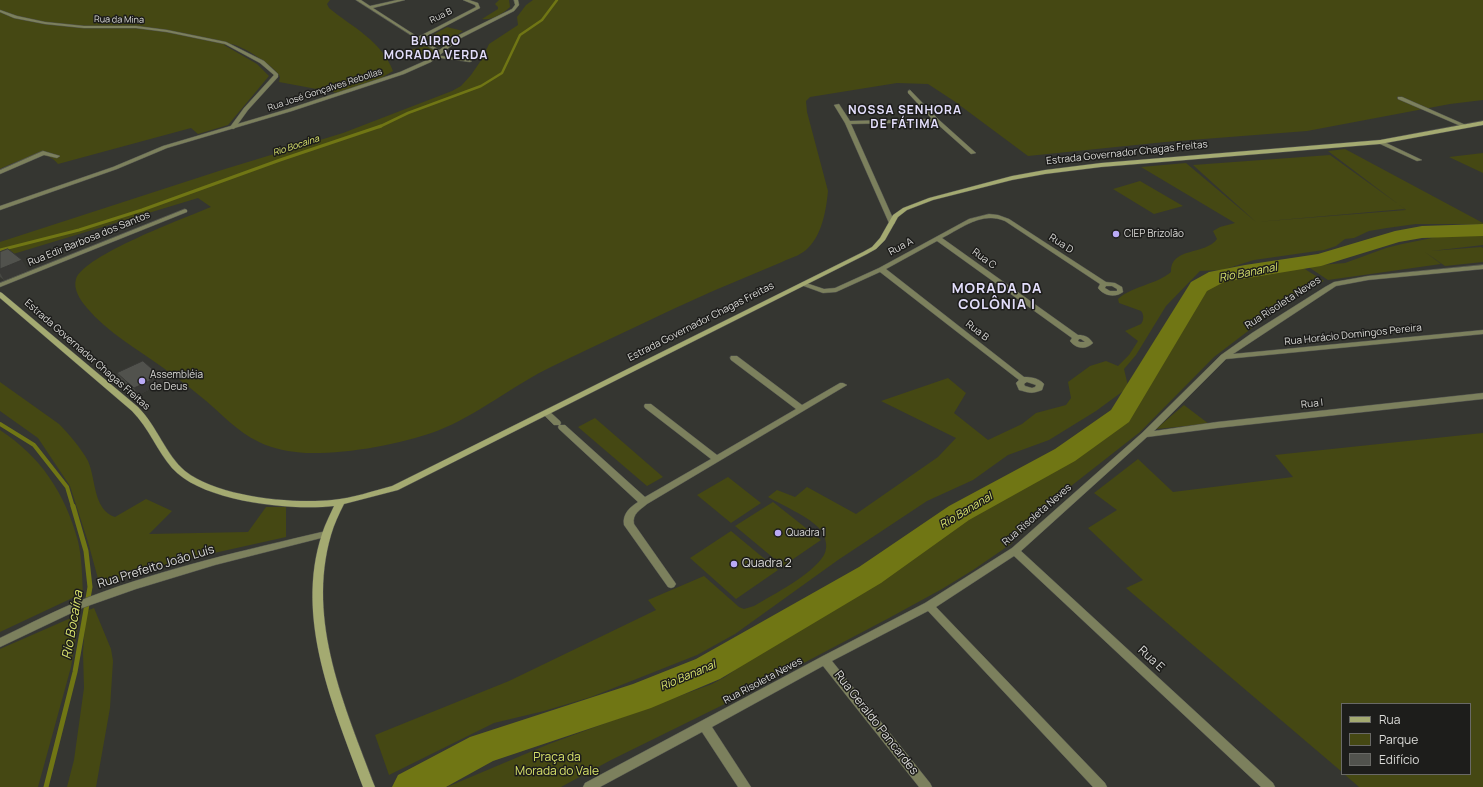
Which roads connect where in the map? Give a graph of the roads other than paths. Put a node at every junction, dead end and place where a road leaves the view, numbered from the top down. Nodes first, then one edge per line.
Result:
1 (358, 0) edge
2 (403, 0) edge
3 (465, 0) edge
4 (516, 0) edge
5 (369, 7) junction
6 (0, 11) edge
7 (419, 38) junction
8 (238, 48) joint
9 (439, 52) junction
10 (435, 56) junction
11 (470, 60) dead end
12 (910, 92) dead end
13 (1400, 98) dead end
14 (837, 105) dead end
15 (936, 120) junction
16 (848, 123) junction
17 (1483, 123) edge
18 (1465, 126) junction
19 (233, 127) junction
20 (1380, 142) junction
21 (973, 153) dead end
22 (57, 156) dead end
23 (1419, 160) dead end
24 (0, 172) edge
25 (0, 208) edge
26 (185, 211) dead end
27 (1007, 220) joint
28 (892, 223) junction
29 (938, 239) junction
30 (1483, 267) edge
31 (881, 269) junction
32 (802, 284) junction
33 (1104, 284) dead end
34 (0, 285) edge
35 (0, 294) edge
36 (1483, 332) edge
37 (1076, 337) dead end
38 (1224, 357) junction
39 (734, 358) dead end
40 (1023, 380) dead end
41 (843, 385) dead end
42 (1483, 396) edge
43 (648, 406) dead end
44 (802, 409) junction
45 (546, 414) junction
46 (1144, 435) junction
47 (717, 459) junction
48 (341, 502) junction
49 (644, 502) junction
50 (326, 534) junction
51 (1015, 551) junction
52 (671, 584) dead end
53 (929, 606) junction
54 (0, 642) edge
55 (825, 660) junction
56 (704, 725) junction
57 (369, 785) edge
58 (589, 787) edge
59 (745, 787) edge
60 (926, 787) edge
61 (1101, 787) edge
62 (1269, 787) edge

1 - 5 street
2 - 5 street
3 - 7 street, Rua B
4 - 9 street, Rua José Gonçalves Rebollas
5 - 7 street
6 - 8 street, Rua da Mina
7 - 9 street
8 - 19 street, Rua José Gonçalves Rebollas
9 - 10 street, Rua José Gonçalves Rebollas
10 - 11 street
10 - 19 street, Rua José Gonçalves Rebollas
12 - 15 street
13 - 18 street
14 - 16 street
15 - 16 street
15 - 21 street
16 - 28 street
17 - 18 main road, Estrada Governador Chagas Freitas
18 - 20 main road, Estrada Governador Chagas Freitas
19 - 25 street, Rua José Gonçalves Rebollas
20 - 23 street
20 - 28 main road, Estrada Governador Chagas Freitas
22 - 24 street
26 - 34 street, Rua Edir Barbosa dos Santos
27 - 29 street, Rua A
27 - 33 street, Rua D
28 - 32 main road, Estrada Governador Chagas Freitas
29 - 31 street, Rua A
29 - 37 street, Rua C
30 - 38 street, Rua Risoleta Neves
31 - 32 street, Rua A
31 - 40 street, Rua B
32 - 45 main road, Estrada Governador Chagas Freitas
35 - 48 main road, Estrada Governador Chagas Freitas
36 - 38 street, Rua Horácio Domingos Pereira
38 - 46 street, Rua Risoleta Neves
39 - 44 street
41 - 44 street
42 - 46 street, Rua I
43 - 47 street
44 - 47 street
45 - 48 main road, Estrada Governador Chagas Freitas
45 - 49 street
46 - 51 street, Rua Risoleta Neves
47 - 49 street
48 - 50 main road
49 - 52 street
50 - 54 street, Rua Prefeito João Luís
50 - 57 main road
51 - 53 street, Rua Risoleta Neves
51 - 62 street, Rua E
53 - 55 street, Rua Risoleta Neves
53 - 61 street
55 - 56 street, Rua Risoleta Neves
55 - 60 street, Rua Geraldo Pancardes
56 - 58 street, Rua Risoleta Neves
56 - 59 street

